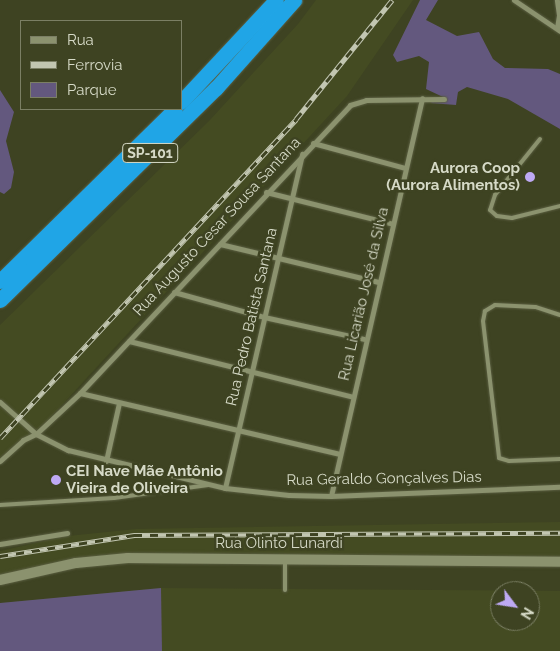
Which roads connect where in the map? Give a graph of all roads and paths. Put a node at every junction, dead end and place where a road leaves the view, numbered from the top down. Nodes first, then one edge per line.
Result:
1 (276, 0) edge
2 (294, 0) edge
3 (514, 0) edge
4 (557, 0) edge
5 (558, 29) edge
6 (422, 98) junction
7 (444, 99) dead end
8 (182, 101) edge
9 (174, 110) edge
10 (540, 139) dead end
11 (312, 143) junction
12 (303, 152) junction
13 (406, 168) junction
14 (266, 192) junction
15 (292, 200) junction
16 (560, 206) edge
17 (393, 224) junction
18 (220, 244) junction
19 (279, 259) junction
20 (0, 281) edge
21 (378, 282) junction
22 (174, 292) junction
23 (0, 300) edge
24 (560, 314) edge
25 (264, 317) junction
26 (364, 339) junction
27 (129, 341) junction
28 (251, 372) junction
29 (80, 393) junction
30 (352, 397) junction
31 (0, 402) edge
32 (119, 403) junction
33 (240, 429) junction
34 (36, 434) junction
35 (340, 454) junction
36 (560, 459) edge
37 (0, 460) edge
38 (106, 461) junction
39 (210, 484) junction
40 (560, 487) edge
41 (225, 488) junction
42 (331, 496) junction
43 (0, 505) edge
44 (67, 533) dead end
45 (0, 544) edge
46 (285, 558) junction
47 (560, 562) edge
48 (0, 580) edge
49 (285, 590) dead end

1 - 8 highway
2 - 23 highway, SP-101
3 - 5 street
4 - 5 street
6 - 7 street, Rua Augusto Cesar Sousa Santana
6 - 11 street, Rua Augusto Cesar Sousa Santana
6 - 13 street, Rua Licarião José da Silva
9 - 20 highway, SP-101
10 - 16 lane
11 - 12 street, Rua Augusto Cesar Sousa Santana
11 - 13 street
12 - 14 street, Rua Augusto Cesar Sousa Santana
12 - 15 street, Rua Pedro Batista Santana
13 - 17 street, Rua Licarião José da Silva
14 - 15 street
14 - 18 street, Rua Augusto Cesar Sousa Santana
15 - 17 street
15 - 19 street, Rua Pedro Batista Santana
17 - 21 street, Rua Licarião José da Silva
18 - 19 street
18 - 22 street, Rua Augusto Cesar Sousa Santana
19 - 21 street
19 - 25 street, Rua Pedro Batista Santana
21 - 26 street, Rua Licarião José da Silva
22 - 25 street
22 - 27 street, Rua Augusto Cesar Sousa Santana
24 - 36 lane
25 - 26 street
25 - 28 street, Rua Pedro Batista Santana
26 - 30 street, Rua Licarião José da Silva
27 - 28 street
27 - 29 street, Rua Augusto Cesar Sousa Santana
28 - 30 street
28 - 33 street, Rua Pedro Batista Santana
29 - 32 street
29 - 34 street, Rua Augusto Cesar Sousa Santana
30 - 35 street, Rua Licarião José da Silva
31 - 34 street, Rua Geraldo Gonçalves Dias
32 - 33 street
32 - 38 street
33 - 35 street
33 - 41 street, Rua Pedro Batista Santana
34 - 37 street, Rua Augusto Cesar Sousa Santana
34 - 38 street, Rua Geraldo Gonçalves Dias
35 - 42 street, Rua Licarião José da Silva
38 - 39 street, Rua Geraldo Gonçalves Dias
39 - 41 street, Rua Geraldo Gonçalves Dias
39 - 43 lane
40 - 42 street, Rua Geraldo Gonçalves Dias
41 - 42 street, Rua Geraldo Gonçalves Dias
44 - 45 street
46 - 47 street, Rua Olinto Lunardi
46 - 48 street, Rua Olinto Lunardi
46 - 49 lane

